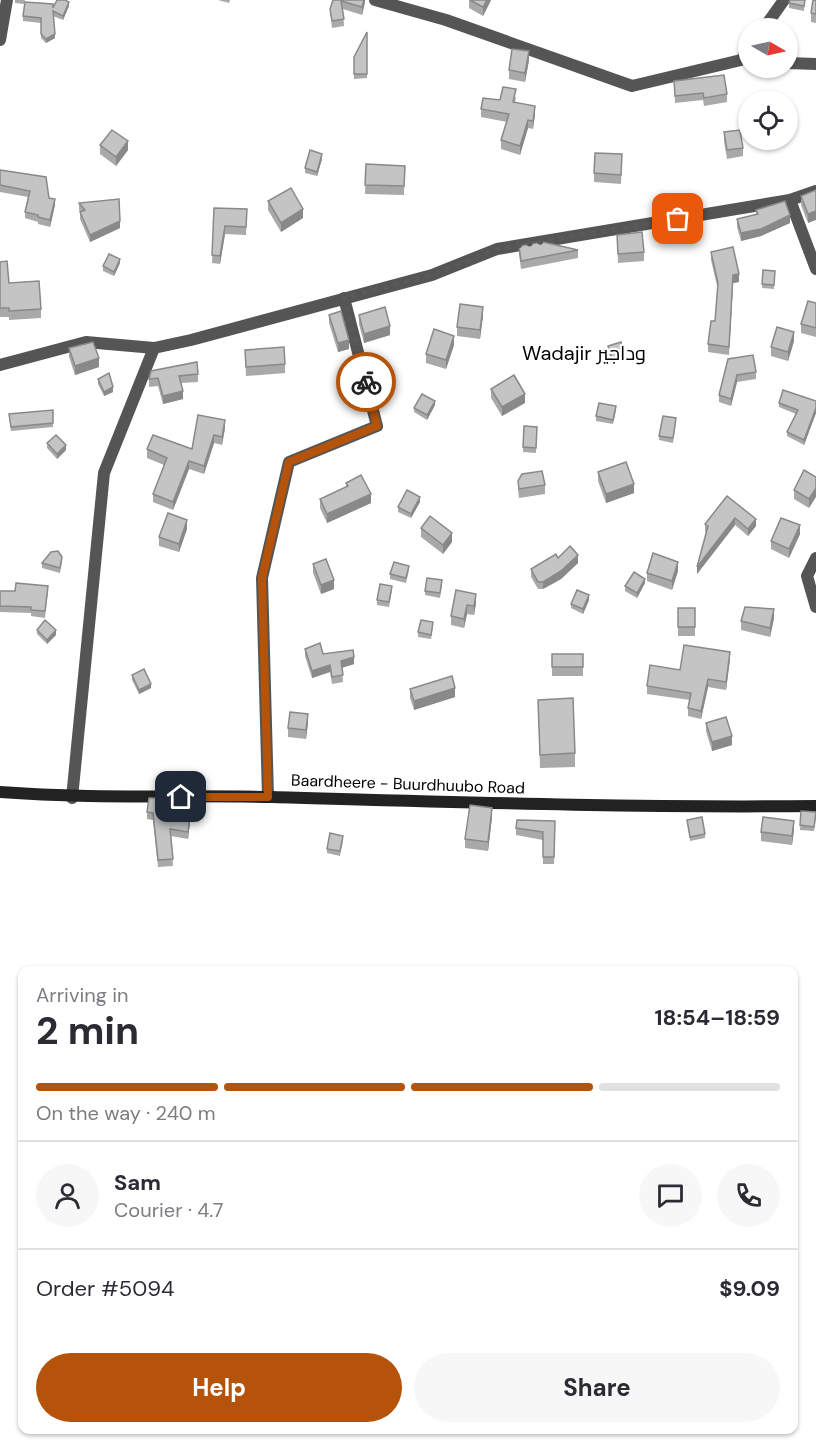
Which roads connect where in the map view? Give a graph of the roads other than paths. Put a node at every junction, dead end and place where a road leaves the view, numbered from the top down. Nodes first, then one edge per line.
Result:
1 (7, 0) edge
2 (375, 0) edge
3 (784, 0) edge
4 (771, 18) edge
5 (0, 40) edge
6 (738, 59) edge
7 (798, 63) edge
8 (816, 64) edge
9 (816, 191) edge
10 (790, 200) junction
11 (816, 269) edge
12 (344, 298) junction
13 (154, 348) junction
14 (0, 365) edge
15 (816, 558) edge
16 (816, 607) edge
17 (0, 792) edge
18 (268, 797) junction
19 (72, 798) junction
20 (816, 806) edge

1 - 5 street
2 - 6 street
3 - 4 street
7 - 8 street
9 - 10 street
10 - 11 street
10 - 12 street
12 - 13 street
12 - 18 street
13 - 14 street
13 - 19 street
15 - 16 street
17 - 19 main road, Baardheere - Buurdhuubo Road
18 - 19 main road, Baardheere - Buurdhuubo Road
18 - 20 main road, Baardheere - Buurdhuubo Road

